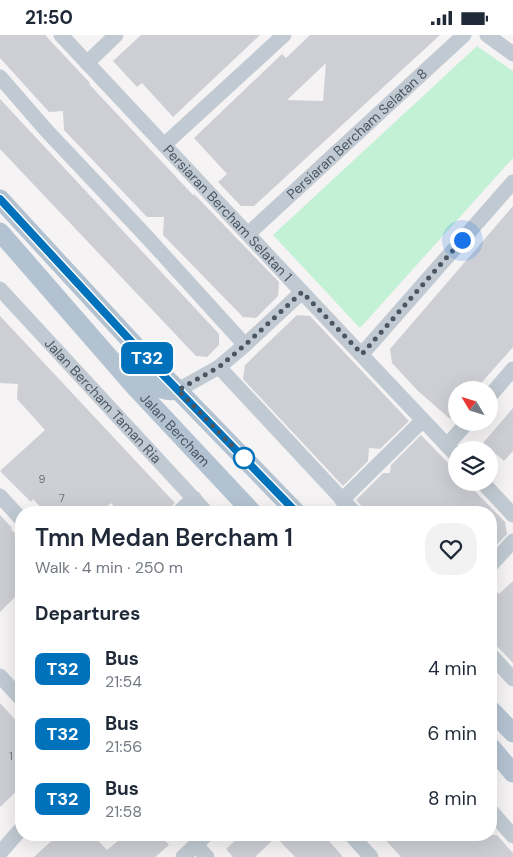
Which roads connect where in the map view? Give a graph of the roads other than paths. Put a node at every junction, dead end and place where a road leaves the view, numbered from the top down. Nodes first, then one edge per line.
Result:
1 (61, 35) edge
2 (116, 35) edge
3 (284, 35) edge
4 (464, 35) edge
5 (487, 35) edge
6 (513, 54) edge
7 (87, 63) junction
8 (0, 77) edge
9 (164, 145) junction
10 (513, 182) edge
11 (0, 199) edge
12 (0, 232) edge
13 (248, 234) junction
14 (0, 289) edge
15 (302, 292) junction
16 (56, 296) junction
17 (245, 345) junction
18 (362, 354) junction
19 (219, 367) junction
20 (513, 369) edge
21 (498, 386) edge
22 (178, 390) junction
23 (423, 420) junction
24 (448, 446) edge
25 (490, 491) edge
26 (0, 497) edge
27 (194, 498) junction
28 (342, 500) junction
29 (185, 506) edge
30 (201, 506) edge
31 (246, 506) edge
32 (290, 506) edge
33 (348, 506) edge
34 (15, 513) edge
35 (513, 515) edge
36 (513, 541) edge
37 (497, 558) edge
38 (497, 662) edge
39 (0, 676) edge
40 (513, 679) edge
41 (15, 692) edge
42 (497, 716) edge
43 (513, 733) edge
44 (497, 754) edge
45 (513, 773) edge
46 (497, 818) edge
47 (15, 836) edge
48 (513, 836) edge
49 (200, 841) edge
50 (201, 841) edge
51 (356, 841) edge
52 (0, 853) edge
53 (183, 857) edge
54 (207, 857) edge
55 (371, 857) edge

1 - 7 street, Persiaran Bercham Selatan 1
2 - 7 street
3 - 9 street
4 - 13 street, Persiaran Bercham Selatan 8
5 - 6 street
7 - 9 street, Persiaran Bercham Selatan 1
8 - 17 street
9 - 13 street, Persiaran Bercham Selatan 1
10 - 18 street
11 - 22 main road, Jalan Bercham
12 - 16 main road, Jalan Bercham
13 - 15 street, Persiaran Bercham Selatan 1
14 - 27 street, Jalan Bercham Taman Ria
15 - 17 street
15 - 18 street, Persiaran Bercham Selatan 1
16 - 22 main road
16 - 31 main road, Jalan Bercham
17 - 19 street
18 - 23 street, Persiaran Bercham Selatan 1
19 - 22 street
19 - 28 street
20 - 21 street
22 - 32 main road, Jalan Bercham
23 - 24 street, Persiaran Bercham Selatan 1
23 - 28 street
25 - 35 street
26 - 34 street
27 - 29 street
27 - 30 street, Jalan Bercham Taman Ria
28 - 33 street
36 - 37 street
38 - 40 street
39 - 41 street
42 - 43 main road
44 - 45 main road
46 - 48 street
47 - 52 street
49 - 53 street
50 - 54 street
51 - 55 street

